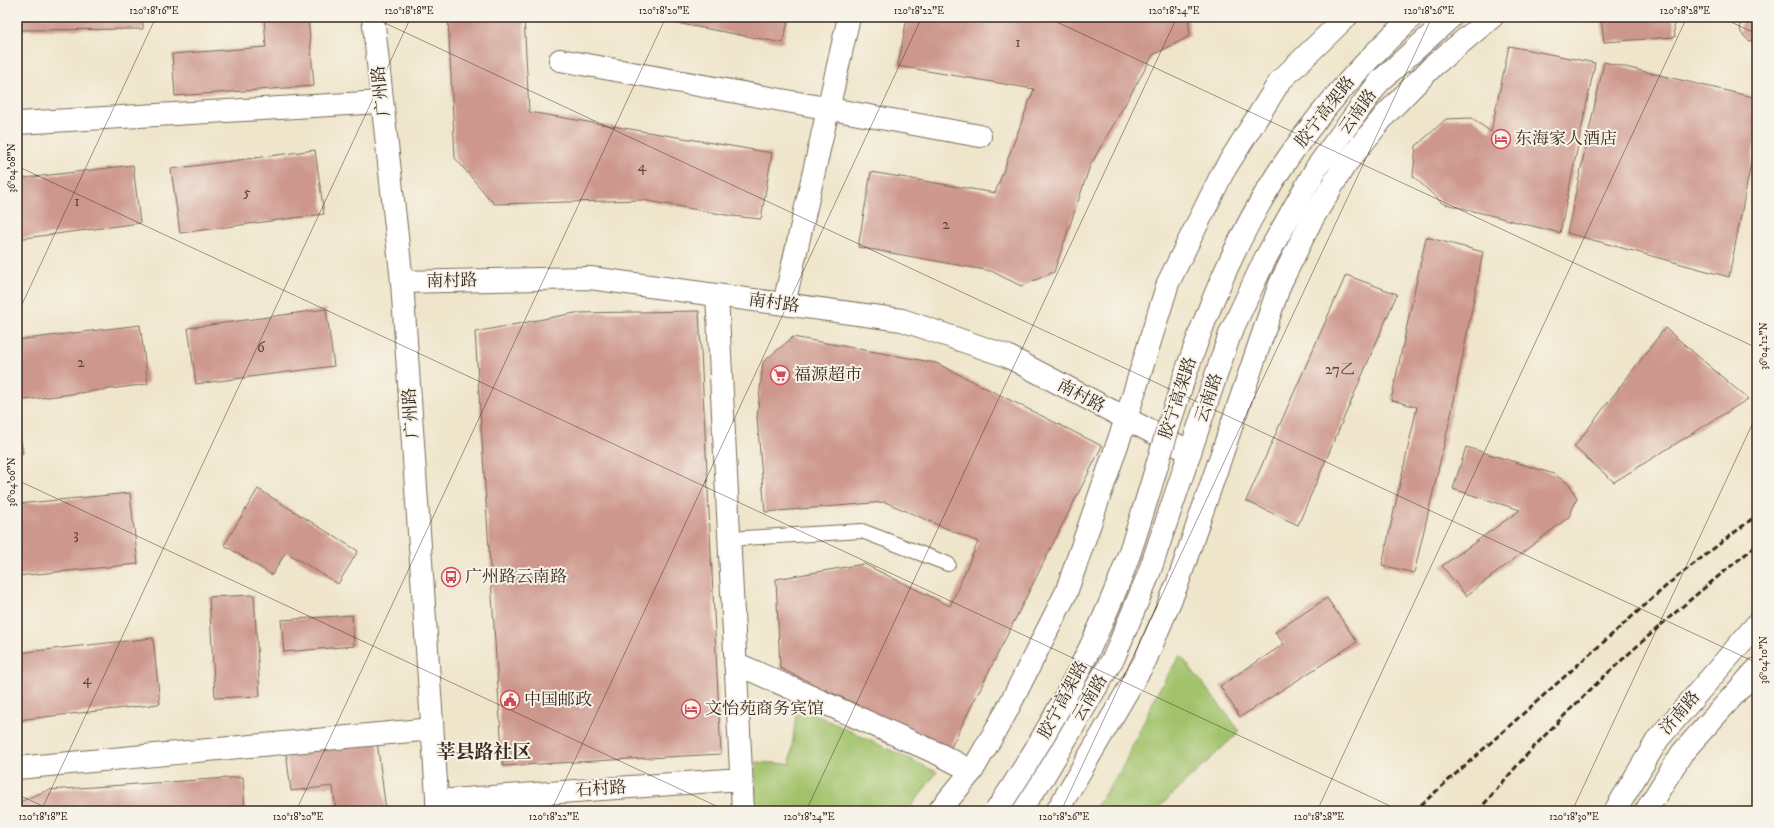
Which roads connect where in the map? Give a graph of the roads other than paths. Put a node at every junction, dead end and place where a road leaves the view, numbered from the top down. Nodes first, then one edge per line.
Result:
1 (373, 17) edge
2 (849, 17) edge
3 (1346, 17) edge
4 (1412, 17) edge
5 (1451, 17) edge
6 (1492, 17) edge
7 (560, 60) dead end
8 (382, 102) junction
9 (828, 109) junction
10 (17, 123) edge
11 (980, 136) dead end
12 (402, 282) junction
13 (717, 295) junction
14 (784, 304) junction
15 (1126, 419) junction
16 (1190, 452) junction
17 (729, 540) junction
18 (948, 564) dead end
19 (1757, 624) edge
20 (735, 663) junction
21 (1757, 670) edge
22 (432, 729) junction
23 (17, 768) edge
24 (972, 771) junction
25 (741, 779) junction
26 (437, 806) edge
27 (743, 811) edge
28 (939, 811) edge
29 (996, 811) edge
30 (1019, 811) edge
31 (1057, 811) edge
32 (1615, 811) edge
33 (1646, 811) edge

1 - 8 main road, 广州路
2 - 9 main road
3 - 15 main road
4 - 29 main road, 胶宁高架路, bridge
5 - 16 main road, 云南路
6 - 31 main road
7 - 9 main road
8 - 10 main road
8 - 12 main road, 广州路
9 - 11 main road
9 - 14 main road
12 - 13 main road, 南村路
12 - 22 main road, 广州路
13 - 14 main road, 南村路
13 - 17 main road
14 - 15 main road, 南村路
15 - 16 main road, 南村路
15 - 24 main road
16 - 30 main road, 云南路
17 - 18 lane
17 - 20 main road
19 - 32 main road, 济南路
20 - 24 main road
20 - 25 main road
21 - 33 main road, 济南路
22 - 23 main road
22 - 26 main road, 广州路
24 - 28 main road
25 - 26 main road, 石村路
25 - 27 main road

